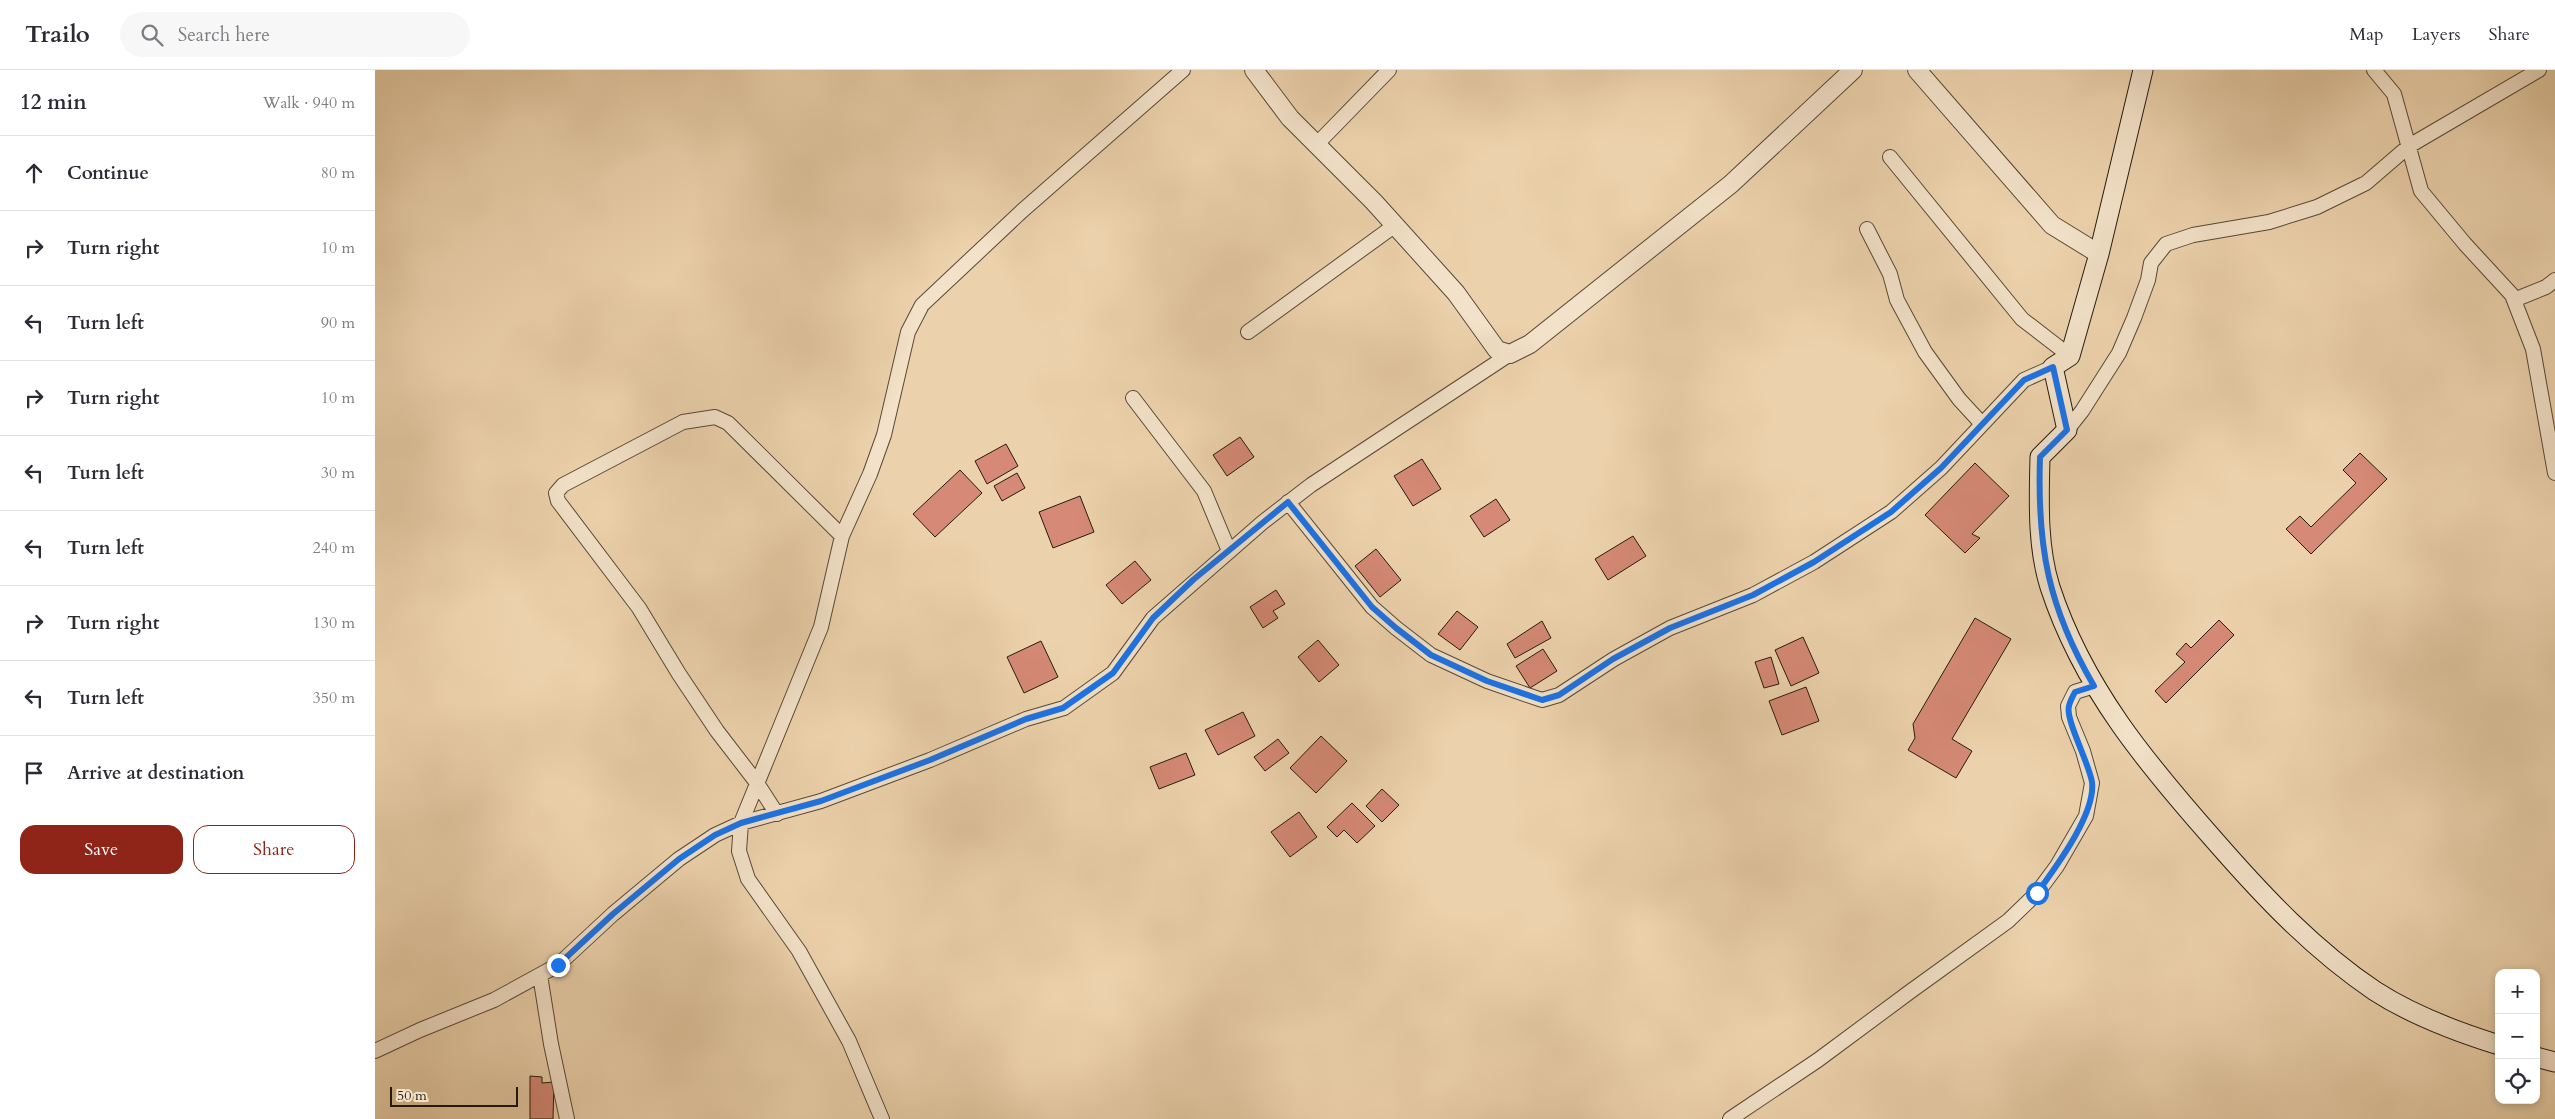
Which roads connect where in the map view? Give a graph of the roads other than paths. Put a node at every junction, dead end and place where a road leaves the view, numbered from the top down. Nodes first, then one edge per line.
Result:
1 (1183, 70) edge
2 (1255, 70) edge
3 (1389, 70) edge
4 (1853, 70) edge
5 (1917, 70) edge
6 (2143, 70) edge
7 (2374, 70) edge
8 (2539, 70) edge
9 (1316, 144) junction
10 (2409, 146) junction
11 (1890, 158) dead end
12 (1395, 226) junction
13 (1867, 230) dead end
14 (2099, 254) junction
15 (2555, 280) edge
16 (2515, 300) junction
17 (1248, 332) dead end
18 (1510, 354) junction
19 (2070, 356) junction
20 (2053, 367) junction
21 (1133, 398) dead end
22 (1982, 424) junction
23 (2067, 430) junction
24 (2555, 473) edge
25 (1288, 502) junction
26 (842, 536) junction
27 (1229, 551) junction
28 (2094, 686) junction
29 (757, 783) junction
30 (777, 814) junction
31 (741, 823) junction
32 (540, 975) junction
33 (2495, 1044) edge
34 (375, 1051) edge
35 (2540, 1058) edge
36 (2555, 1062) edge
37 (567, 1119) edge
38 (882, 1119) edge
39 (1730, 1119) edge

1 - 26 street
2 - 9 street
3 - 9 street
4 - 18 street
5 - 14 street
6 - 14 main road
7 - 10 street
8 - 10 street
9 - 12 street
10 - 16 street
10 - 23 street
11 - 19 street
12 - 17 street
12 - 18 street
13 - 22 street
14 - 19 main road
15 - 16 street
16 - 24 street
18 - 25 street
19 - 20 main road
20 - 22 street
20 - 23 main road
21 - 27 street
22 - 25 street
23 - 28 main road
25 - 27 street
26 - 29 street
26 - 29 street
27 - 30 street
28 - 33 main road
28 - 39 street
29 - 30 street
29 - 31 street
30 - 31 street
31 - 32 street
31 - 38 street
32 - 34 street
32 - 37 street
35 - 36 main road

